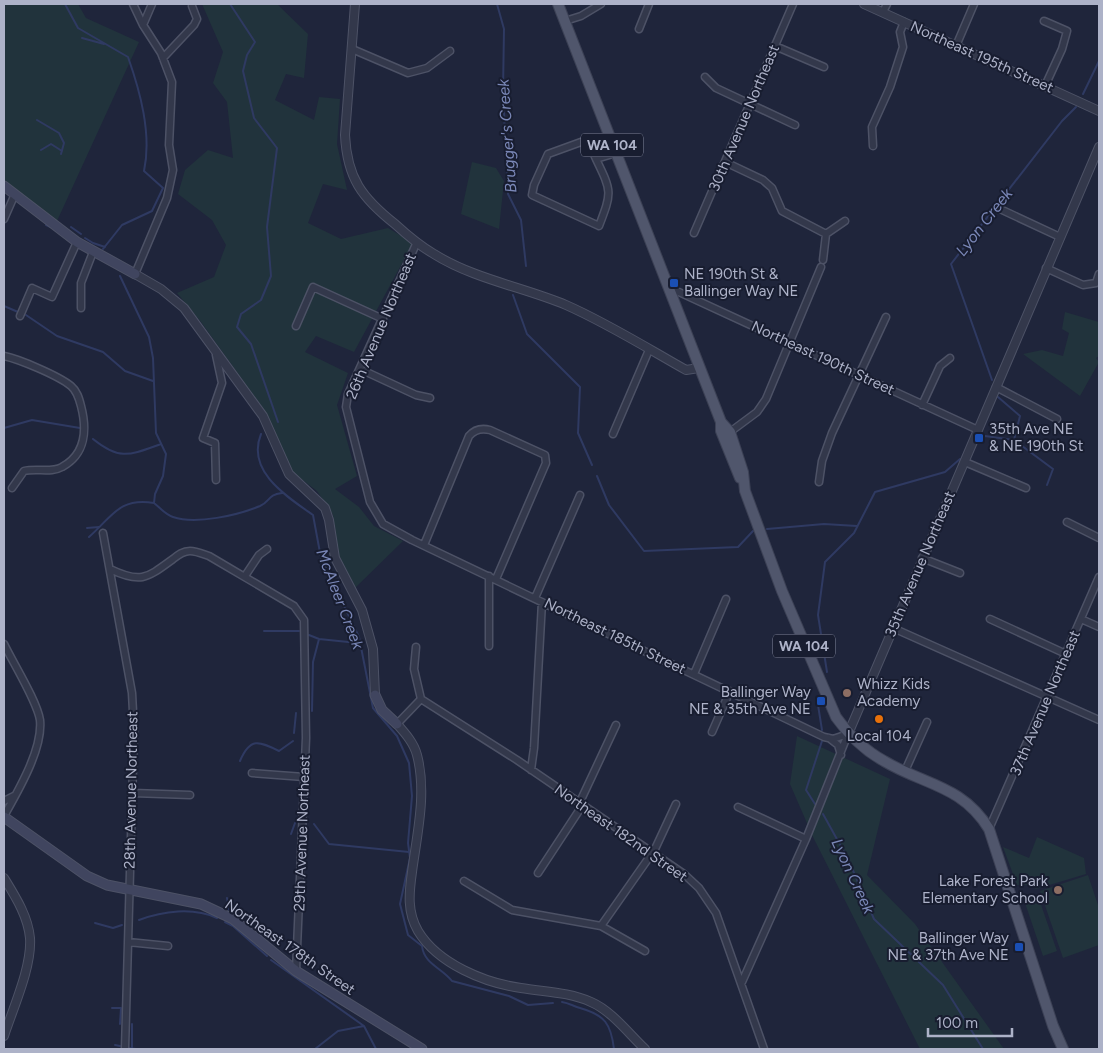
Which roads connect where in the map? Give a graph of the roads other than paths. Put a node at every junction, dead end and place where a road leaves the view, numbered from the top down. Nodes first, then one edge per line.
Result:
1 (134, 4) edge
2 (152, 4) edge
3 (354, 4) edge
4 (558, 4) edge
5 (601, 4) edge
6 (649, 4) edge
7 (793, 4) edge
8 (864, 4) edge
9 (886, 4) edge
10 (974, 4) edge
11 (192, 6) dead end
12 (883, 12) junction
13 (564, 21) junction
14 (1044, 21) dead end
15 (904, 22) junction
16 (143, 25) junction
17 (639, 28) dead end
18 (775, 46) junction
19 (956, 46) junction
20 (352, 49) junction
21 (450, 51) dead end
22 (163, 58) junction
23 (824, 67) dead end
24 (705, 77) dead end
25 (1045, 86) junction
26 (750, 104) junction
27 (1099, 111) edge
28 (795, 125) dead end
29 (873, 146) dead end
30 (1099, 147) edge
31 (616, 153) junction
32 (596, 159) junction
33 (725, 162) junction
34 (4, 186) edge
35 (15, 194) junction
36 (1000, 210) dead end
37 (4, 219) edge
38 (846, 221) dead end
39 (694, 233) dead end
40 (826, 234) junction
41 (1060, 237) junction
42 (77, 242) junction
43 (417, 242) junction
44 (93, 252) junction
45 (1046, 268) junction
46 (135, 274) junction
47 (1099, 274) edge
48 (667, 286) junction
49 (81, 308) dead end
50 (20, 316) dead end
51 (886, 316) dead end
52 (383, 320) junction
53 (296, 326) dead end
54 (789, 343) junction
55 (649, 350) junction
56 (216, 355) junction
57 (4, 356) edge
58 (950, 358) dead end
59 (699, 368) junction
60 (360, 369) junction
61 (859, 375) junction
62 (996, 387) junction
63 (430, 398) dead end
64 (922, 405) junction
65 (1057, 419) dead end
66 (721, 422) junction
67 (978, 430) junction
68 (730, 432) junction
69 (613, 434) dead end
70 (965, 462) junction
71 (216, 480) dead end
72 (742, 480) junction
73 (819, 482) dead end
74 (12, 488) dead end
75 (1026, 488) dead end
76 (580, 496) dead end
77 (1067, 522) dead end
78 (383, 524) joint
79 (103, 534) dead end
80 (1099, 538) edge
81 (424, 546) junction
82 (266, 549) dead end
83 (922, 558) junction
84 (110, 569) junction
85 (960, 573) dead end
86 (245, 576) junction
87 (488, 576) junction
88 (1099, 577) edge
89 (496, 579) junction
90 (535, 598) junction
91 (726, 599) dead end
92 (542, 602) junction
93 (990, 619) dead end
94 (1081, 619) junction
95 (893, 628) junction
96 (1099, 628) edge
97 (4, 644) edge
98 (489, 646) dead end
99 (416, 647) dead end
100 (1066, 654) junction
101 (694, 674) junction
102 (730, 691) junction
103 (375, 695) joint
104 (1048, 697) junction
105 (421, 700) junction
106 (1099, 720) edge
107 (927, 722) dead end
108 (397, 724) junction
109 (616, 725) dead end
110 (712, 732) dead end
111 (848, 734) junction
112 (828, 738) junction
113 (841, 756) junction
114 (531, 770) junction
115 (905, 771) junction
116 (252, 773) dead end
117 (304, 776) junction
118 (133, 793) junction
119 (16, 795) junction
120 (190, 795) dead end
121 (4, 801) edge
122 (676, 804) dead end
123 (581, 805) junction
124 (738, 807) dead end
125 (4, 816) edge
126 (989, 828) junction
127 (806, 839) junction
128 (651, 852) junction
129 (538, 873) dead end
130 (4, 878) edge
131 (464, 881) dead end
132 (129, 890) junction
133 (601, 926) junction
134 (128, 942) junction
135 (168, 946) dead end
136 (645, 951) dead end
137 (296, 971) junction
138 (742, 982) junction
139 (4, 1036) edge
140 (125, 1049) edge
141 (422, 1049) edge
142 (645, 1049) edge
143 (764, 1049) edge
144 (1063, 1049) edge

1 - 16 street
2 - 16 street
3 - 20 street
4 - 13 main road, WA 104
5 - 13 street
6 - 17 street
7 - 18 street, 30th Avenue Northeast
8 - 12 street, Northeast 195th Street
9 - 12 street
10 - 19 street
11 - 22 street
12 - 15 street, Northeast 195th Street
13 - 31 main road, WA 104
14 - 25 street
15 - 19 street, Northeast 195th Street
15 - 29 street
16 - 22 street
18 - 23 street
18 - 26 street, 30th Avenue Northeast
19 - 25 street, Northeast 195th Street
20 - 21 street
20 - 43 street
22 - 46 street
24 - 26 street
25 - 27 street, Northeast 195th Street
26 - 28 street
26 - 33 street, 30th Avenue Northeast
30 - 41 street, 35th Avenue Northeast
31 - 32 street
31 - 48 main road, WA 104
32 - 32 street
33 - 39 street, 30th Avenue Northeast
33 - 40 street
34 - 35 main road
35 - 37 street
35 - 42 main road
36 - 41 street
38 - 40 street
40 - 54 street
41 - 45 street, 35th Avenue Northeast
42 - 44 main road
42 - 50 street
43 - 52 street, 26th Avenue Northeast
43 - 55 street
44 - 46 main road
44 - 49 street
45 - 47 street
45 - 62 street, 35th Avenue Northeast
46 - 56 street
48 - 54 street, Northeast 190th Street
48 - 59 main road, WA 104
51 - 61 street
52 - 53 street
52 - 60 street, 26th Avenue Northeast
54 - 61 street, Northeast 190th Street
54 - 68 street
55 - 59 street
55 - 69 street
56 - 71 street
56 - 103 street
57 - 74 street
58 - 64 street
59 - 66 main road, WA 104
60 - 63 street
60 - 78 street, 26th Avenue Northeast
61 - 64 street, Northeast 190th Street
61 - 73 street
62 - 65 street
62 - 67 street, 35th Avenue Northeast
64 - 67 street, Northeast 190th Street
66 - 68 main road, WA 104
66 - 72 main road, WA 104
67 - 70 street, 35th Avenue Northeast
68 - 72 main road, WA 104
70 - 75 street
70 - 83 street, 35th Avenue Northeast
72 - 111 main road, WA 104
76 - 90 street
77 - 80 street
78 - 81 street, Northeast 185th Street
79 - 84 street, 28th Avenue Northeast
81 - 87 street, Northeast 185th Street
81 - 89 street
82 - 86 street
83 - 85 street
83 - 95 street, 35th Avenue Northeast
84 - 86 street
84 - 118 street, 28th Avenue Northeast
86 - 117 street, 29th Avenue Northeast
87 - 89 street, Northeast 185th Street
87 - 98 street
88 - 94 street, 37th Avenue Northeast
89 - 90 street, Northeast 185th Street
90 - 92 street, Northeast 185th Street
91 - 101 street
92 - 101 street, Northeast 185th Street
92 - 114 street
93 - 100 street
94 - 96 street
94 - 100 street, 37th Avenue Northeast
95 - 104 street
95 - 111 street, 35th Avenue Northeast
97 - 119 street
99 - 105 street
100 - 104 street, 37th Avenue Northeast
101 - 102 street, Northeast 185th Street
102 - 110 street
102 - 112 street, Northeast 185th Street
103 - 108 main road
104 - 106 street
104 - 126 street, 37th Avenue Northeast
105 - 108 street
105 - 114 street, Northeast 182nd Street
107 - 115 street
108 - 142 street
109 - 123 street
111 - 112 street
111 - 113 street, 35th Avenue Northeast
111 - 115 main road, WA 104
112 - 113 street
113 - 127 street, 35th Avenue Northeast
114 - 123 street, Northeast 182nd Street
115 - 126 main road, WA 104
116 - 117 street
117 - 137 street, 29th Avenue Northeast
118 - 120 street
118 - 132 street, 28th Avenue Northeast
119 - 121 street
119 - 125 street
122 - 128 street
123 - 128 street, Northeast 182nd Street
123 - 129 street
124 - 127 street
125 - 132 main road, Northeast 178th Street
126 - 144 main road, WA 104
127 - 138 street, 35th Avenue Northeast
128 - 133 street
128 - 138 street, Northeast 182nd Street
130 - 139 street
131 - 133 street
132 - 134 street, 28th Avenue Northeast
132 - 137 main road, Northeast 178th Street
133 - 136 street
134 - 135 street
134 - 140 street, 28th Avenue Northeast
137 - 141 main road, Northeast 178th Street
138 - 143 street, Northeast 182nd Street

